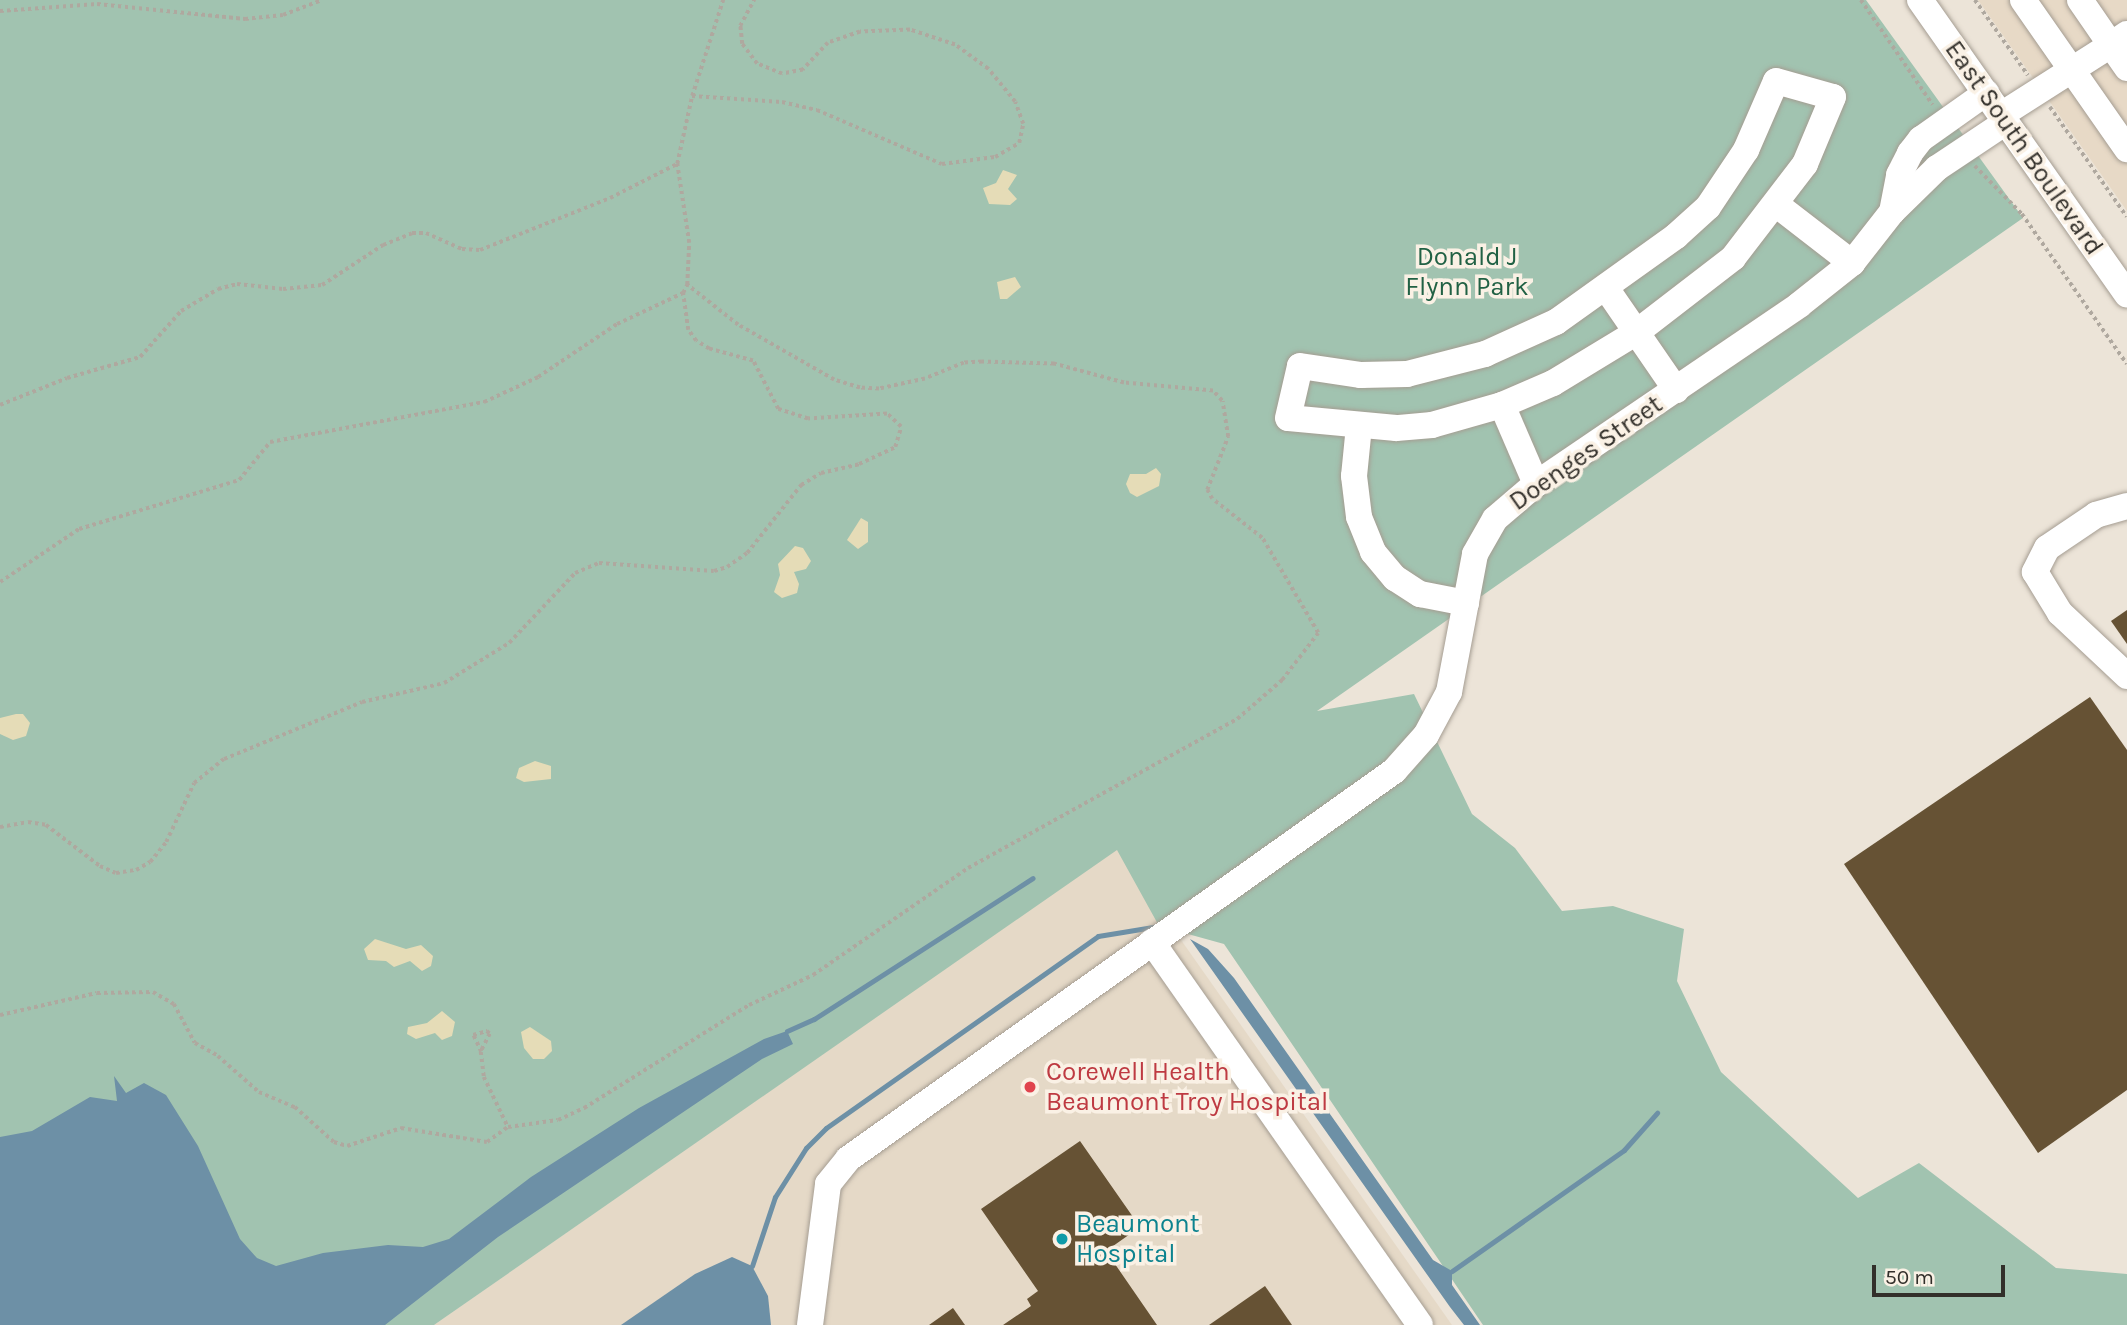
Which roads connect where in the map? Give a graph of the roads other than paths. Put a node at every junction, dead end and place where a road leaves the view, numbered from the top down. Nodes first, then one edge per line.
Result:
1 (1920, 0) edge
2 (2023, 0) edge
3 (2080, 0) edge
4 (2119, 39) edge
5 (2127, 68) edge
6 (2073, 71) junction
7 (1997, 110) junction
8 (2127, 149) edge
9 (1777, 205) junction
10 (1892, 212) junction
11 (1853, 263) junction
12 (1606, 288) junction
13 (2127, 295) edge
14 (1637, 332) junction
15 (1676, 390) junction
16 (1502, 405) junction
17 (1359, 426) junction
18 (1536, 484) junction
19 (2127, 506) edge
20 (1466, 603) junction
21 (2127, 676) edge
22 (1152, 942) junction
23 (810, 1325) edge
24 (1420, 1325) edge

1 - 7 street, East South Boulevard
2 - 6 street
3 - 4 street
4 - 5 street
4 - 6 street
6 - 7 street
6 - 8 street
7 - 10 street, Doenges Street
7 - 10 street, Doenges Street
7 - 13 street, East South Boulevard
9 - 11 street
9 - 12 street
9 - 14 street
10 - 11 street, Doenges Street
11 - 15 street, Doenges Street
12 - 14 street
12 - 17 street
14 - 15 street
14 - 16 street
15 - 18 street, Doenges Street
16 - 17 street
16 - 18 street
17 - 20 street
18 - 20 street, Doenges Street
19 - 21 street
20 - 22 street, Doenges Street
22 - 23 street, Doenges Street
22 - 24 street

